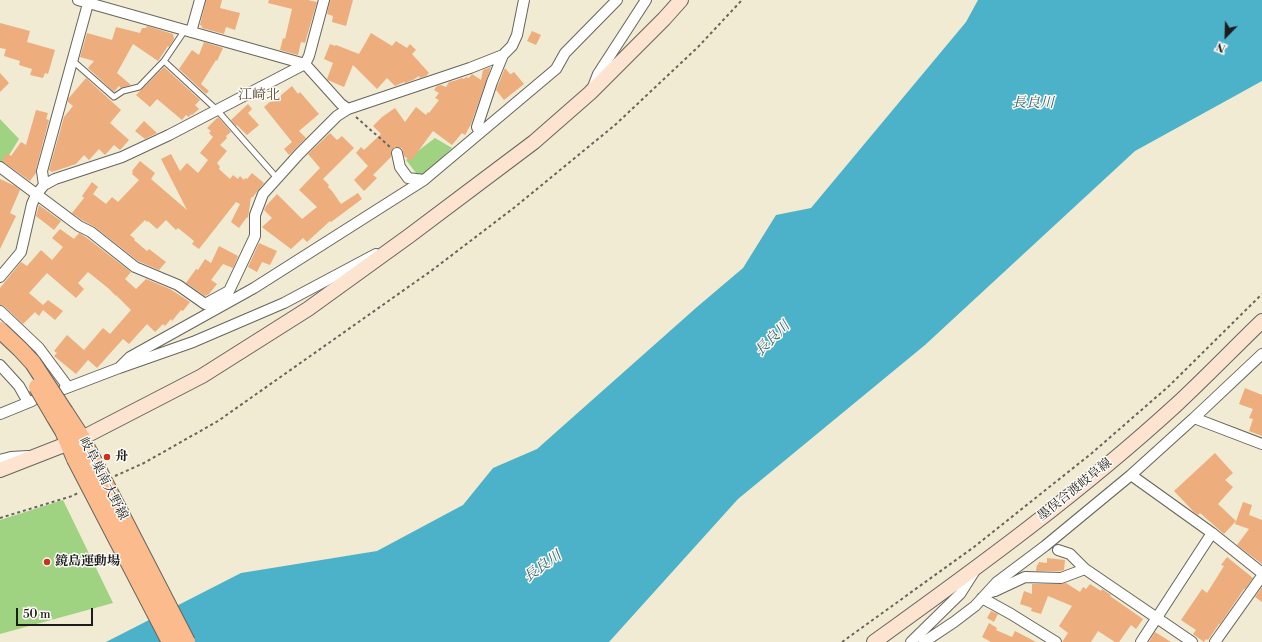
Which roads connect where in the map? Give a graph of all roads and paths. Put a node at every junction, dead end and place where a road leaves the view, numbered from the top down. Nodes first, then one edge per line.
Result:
1 (200, 0) edge
2 (323, 0) edge
3 (524, 0) edge
4 (617, 0) edge
5 (646, 0) edge
6 (681, 0) edge
7 (742, 0) edge
8 (85, 1) edge
9 (188, 31) junction
10 (503, 55) junction
11 (72, 61) junction
12 (164, 61) junction
13 (305, 64) junction
14 (590, 93) junction
15 (348, 109) junction
16 (217, 110) junction
17 (480, 133) junction
18 (397, 154) joint
19 (0, 168) edge
20 (277, 178) junction
21 (424, 180) junction
22 (44, 185) junction
23 (36, 195) junction
24 (409, 236) junction
25 (0, 277) edge
26 (1262, 294) edge
27 (0, 311) edge
28 (1262, 321) edge
29 (0, 330) edge
30 (0, 343) edge
31 (1262, 355) edge
32 (0, 365) edge
33 (119, 368) junction
34 (0, 414) edge
35 (60, 414) junction
36 (1194, 418) junction
37 (67, 444) junction
38 (1262, 444) edge
39 (82, 450) junction
40 (37, 456) junction
41 (0, 460) edge
42 (0, 470) edge
43 (1131, 475) junction
44 (115, 476) dead end
45 (79, 493) dead end
46 (0, 518) edge
47 (1212, 533) junction
48 (1058, 550) dead end
49 (976, 568) junction
50 (1085, 569) junction
51 (1262, 574) edge
52 (984, 596) junction
53 (1157, 618) junction
54 (170, 642) edge
55 (187, 642) edge
56 (842, 642) edge
57 (874, 642) edge
58 (911, 642) edge
59 (924, 642) edge
60 (1056, 642) edge
61 (1141, 642) edge
62 (1192, 642) edge
63 (1215, 642) edge

1 - 9 street
2 - 13 street
3 - 10 street
4 - 17 street
5 - 14 street
6 - 14 street
7 - 44 path
8 - 9 street
8 - 11 street
9 - 12 lane
9 - 13 street
10 - 15 street
10 - 17 street
11 - 12 lane
11 - 22 street
12 - 16 lane
13 - 15 street
13 - 16 street
14 - 24 street
15 - 18 path
15 - 20 street
16 - 20 lane
16 - 22 street
17 - 21 street
18 - 21 street
19 - 23 street
20 - 23 street
21 - 33 street
22 - 23 street
23 - 25 street
24 - 33 street
24 - 39 street
26 - 56 path
27 - 33 street
28 - 49 street, 墨俣合渡岐阜線
29 - 35 main road, 岐阜巣南大野線, bridge
30 - 35 main road, 岐阜巣南大野線, bridge
31 - 36 street
32 - 34 street
35 - 37 main road, 岐阜巣南大野線
35 - 39 main road, 岐阜巣南大野線
36 - 38 street
36 - 43 street
37 - 39 main road, 岐阜巣南大野線
37 - 40 street
39 - 54 main road, 岐阜巣南大野線, bridge
39 - 55 main road, 岐阜巣南大野線, bridge
40 - 41 street
40 - 42 street
43 - 47 street
43 - 52 street
45 - 46 path
47 - 51 street
47 - 53 street
48 - 50 street
49 - 57 street, 墨俣合渡岐阜線
49 - 58 street
50 - 52 street
50 - 53 street
51 - 63 street
52 - 59 street
52 - 60 street
53 - 61 street
53 - 62 street

